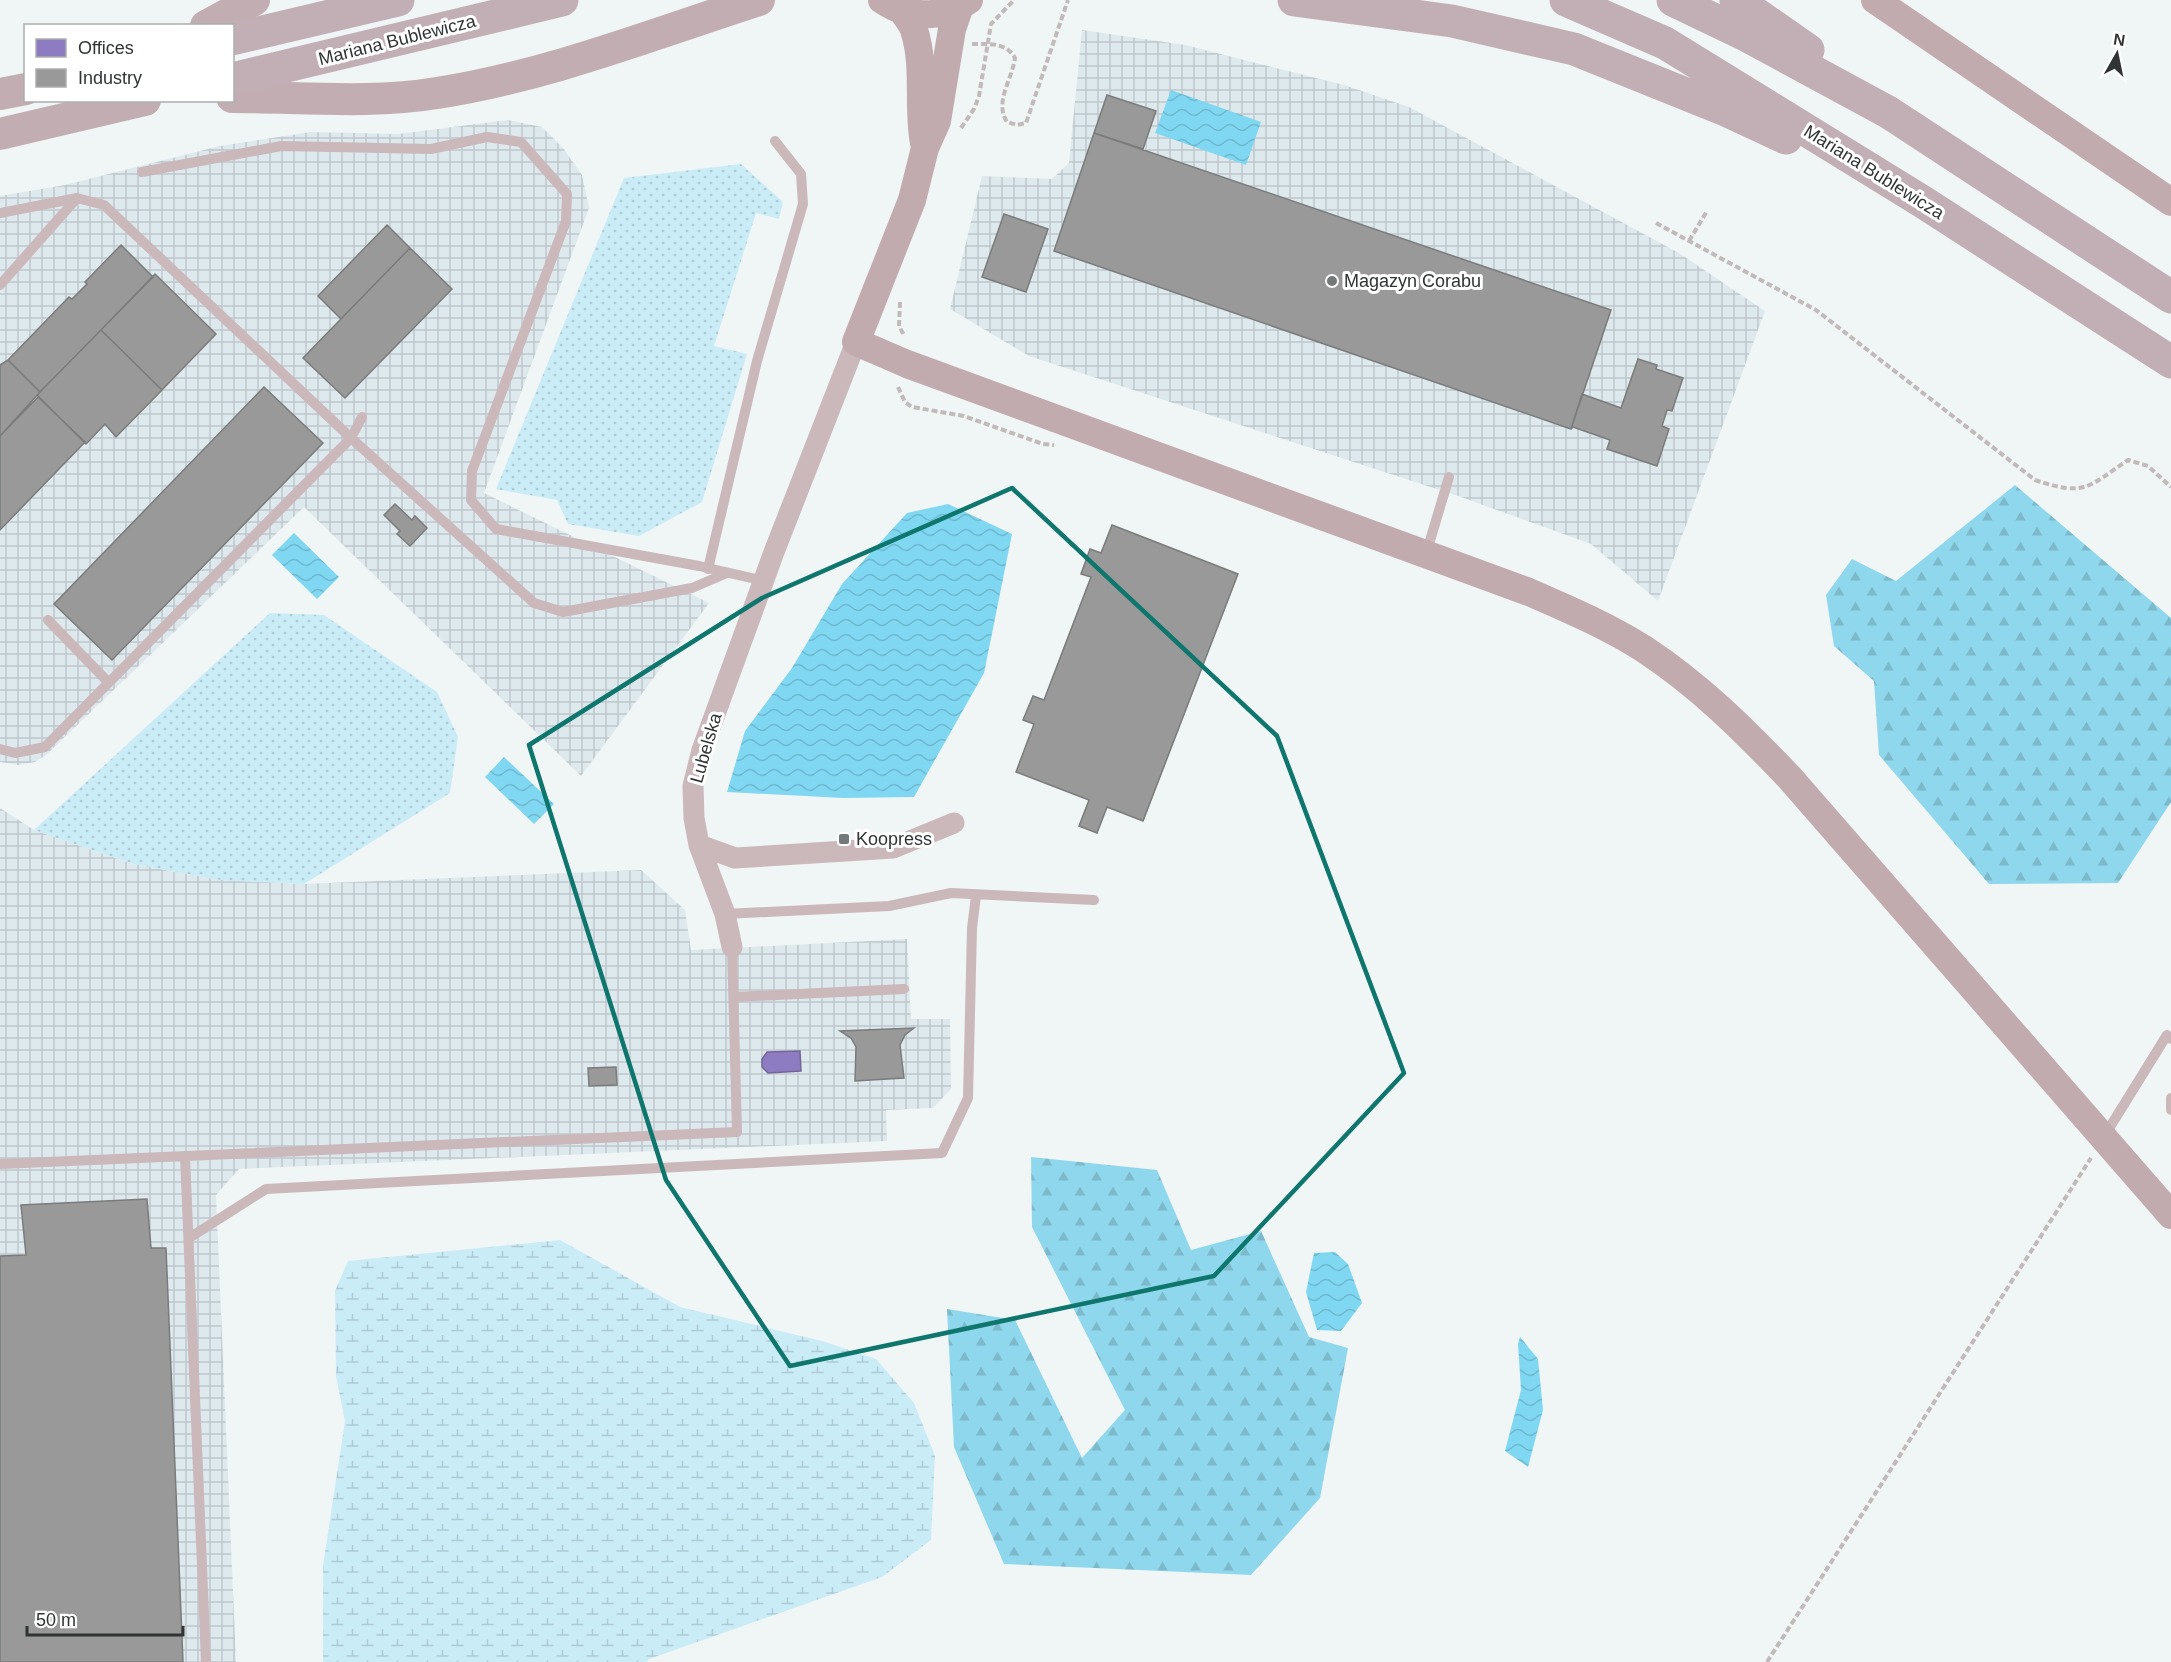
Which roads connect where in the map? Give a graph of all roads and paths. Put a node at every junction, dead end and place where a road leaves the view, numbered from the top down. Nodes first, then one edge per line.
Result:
1 (254, 0) edge
2 (398, 0) edge
3 (562, 0) edge
4 (759, 0) edge
5 (1014, 0) edge
6 (1068, 0) edge
7 (1294, 0) edge
8 (1566, 0) edge
9 (1673, 0) edge
10 (1736, 0) edge
11 (1875, 0) edge
12 (965, 3) edge
13 (892, 5) edge
14 (210, 24) edge
15 (234, 39) edge
16 (988, 44) junction
17 (234, 79) edge
18 (24, 89) edge
19 (0, 94) edge
20 (234, 97) edge
21 (136, 102) edge
22 (1888, 112) junction
23 (956, 132) dead end
24 (0, 134) edge
25 (775, 141) dead end
26 (925, 148) junction
27 (142, 172) dead end
28 (78, 198) junction
29 (1923, 202) junction
30 (2171, 202) edge
31 (1707, 211) dead end
32 (0, 213) edge
33 (1656, 223) dead end
34 (1689, 241) junction
35 (0, 285) edge
36 (2171, 297) edge
37 (900, 300) dead end
38 (856, 342) junction
39 (2171, 362) edge
40 (905, 370) junction
41 (362, 417) dead end
42 (351, 438) junction
43 (1061, 446) dead end
44 (1449, 477) dead end
45 (2171, 487) edge
46 (1426, 554) junction
47 (708, 568) junction
48 (728, 573) junction
49 (764, 581) junction
50 (48, 620) dead end
51 (108, 682) junction
52 (0, 748) edge
53 (954, 823) dead end
54 (699, 845) junction
55 (976, 896) junction
56 (1094, 900) dead end
57 (725, 915) junction
58 (732, 947) joint
59 (904, 989) dead end
60 (734, 997) junction
61 (2171, 1039) edge
62 (2171, 1098) edge
63 (2171, 1110) edge
64 (2099, 1152) junction
65 (185, 1156) junction
66 (0, 1164) edge
67 (2171, 1215) edge
68 (189, 1238) junction
69 (207, 1662) edge
70 (1767, 1662) edge

1 - 14 main road
2 - 15 highway
3 - 17 highway, Mariana Bublewicza
4 - 20 main road
5 - 16 path
6 - 16 path
7 - 29 highway
8 - 29 highway, Mariana Bublewicza
9 - 22 highway
10 - 22 highway
11 - 30 street
12 - 13 street
12 - 26 street
13 - 26 street
16 - 23 path
18 - 19 main road
21 - 24 main road
22 - 36 highway
25 - 47 lane
26 - 38 street
27 - 47 lane
28 - 32 lane
28 - 35 lane
28 - 42 lane
29 - 39 highway, Mariana Bublewicza
31 - 34 path
33 - 34 path
34 - 45 path
37 - 40 path
38 - 40 street
38 - 49 street, Lubelska
40 - 43 path
40 - 46 street
41 - 42 lane
42 - 48 lane
42 - 51 lane
44 - 46 lane
46 - 64 street
47 - 48 lane
48 - 49 lane
49 - 54 street, Lubelska
50 - 51 lane
51 - 52 lane
53 - 54 street
54 - 57 street, Lubelska
55 - 56 lane
55 - 57 lane
55 - 68 lane
57 - 58 street, Lubelska
58 - 60 lane
59 - 60 lane
60 - 65 lane
61 - 64 lane
62 - 63 lane
64 - 67 street
64 - 70 path
65 - 66 lane
65 - 68 lane
68 - 69 lane

